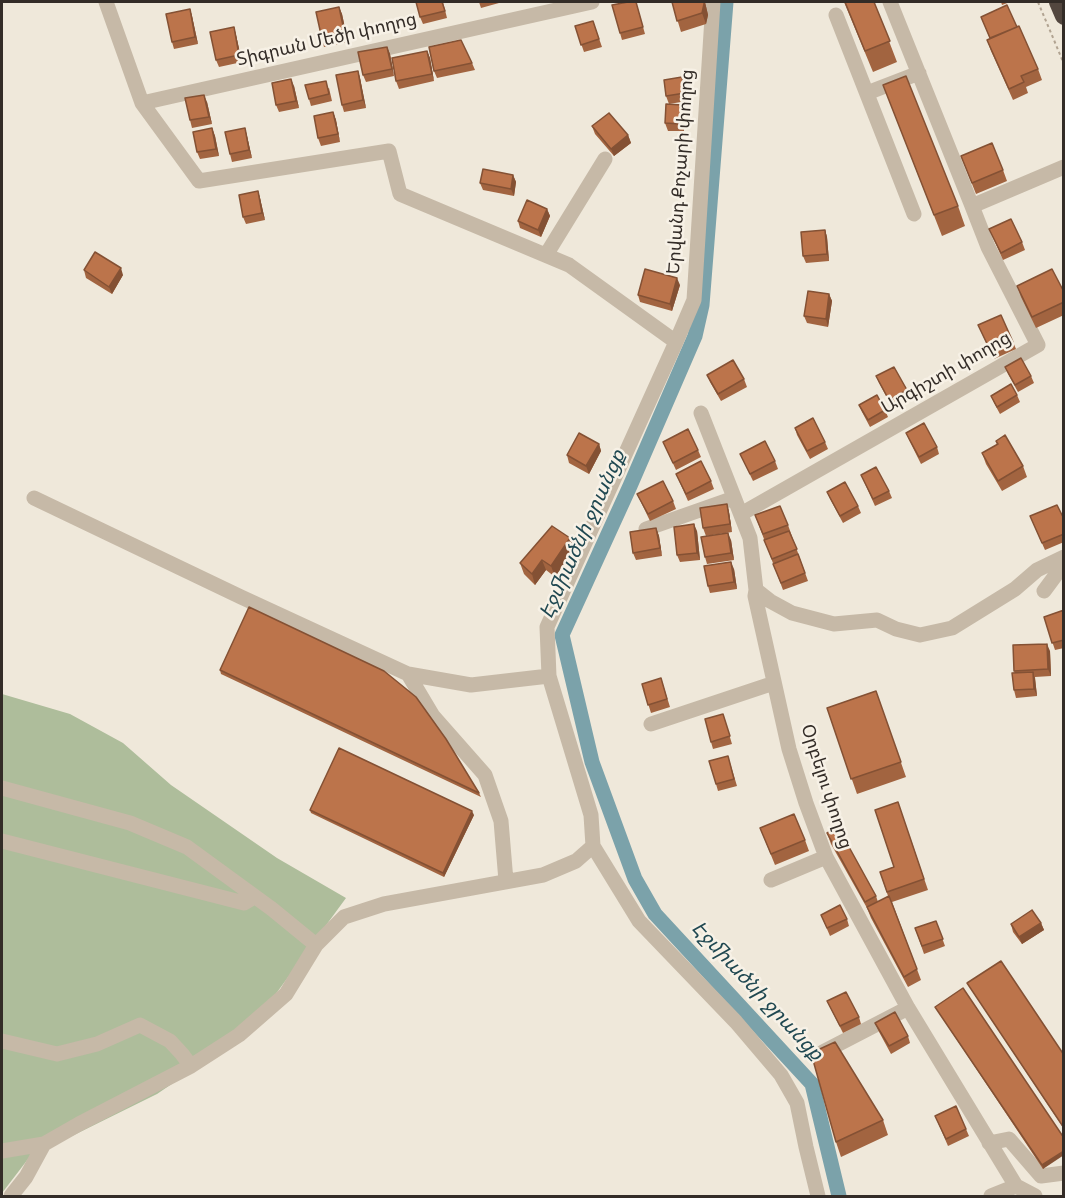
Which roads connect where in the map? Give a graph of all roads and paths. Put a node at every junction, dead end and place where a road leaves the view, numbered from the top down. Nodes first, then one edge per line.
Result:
1 (106, 2) edge
2 (591, 2) edge
3 (713, 2) edge
4 (891, 2) edge
5 (1038, 2) edge
6 (1058, 2) edge
7 (836, 15) dead end
8 (1064, 16) edge
9 (1064, 64) edge
10 (919, 73) junction
11 (867, 93) junction
12 (142, 103) junction
13 (605, 159) dead end
14 (1064, 167) edge
15 (972, 206) junction
16 (914, 214) dead end
17 (546, 255) junction
18 (676, 342) junction
19 (700, 413) dead end
20 (34, 498) dead end
21 (734, 498) junction
22 (741, 514) junction
23 (646, 529) edge
24 (1064, 557) edge
25 (1064, 564) edge
26 (756, 590) junction
27 (1044, 591) dead end
28 (408, 674) junction
29 (549, 676) junction
30 (774, 682) junction
31 (651, 724) dead end
32 (2, 788) edge
33 (2, 841) edge
34 (593, 846) junction
35 (826, 857) junction
36 (771, 880) dead end
37 (506, 881) junction
38 (254, 897) junction
39 (316, 945) junction
40 (908, 1008) junction
41 (2, 1041) edge
42 (823, 1052) edge
43 (191, 1066) junction
44 (989, 1143) junction
45 (44, 1144) junction
46 (2, 1151) edge
47 (1064, 1173) edge
48 (1016, 1186) junction
49 (11, 1197) edge
50 (818, 1197) edge
51 (991, 1197) edge
52 (1035, 1197) edge

1 - 12 street
2 - 12 street, Տիգրան Մեծի փողոց
3 - 18 street, Երվանդ Քոչարի փողոց
4 - 10 street
5 - 9 path
6 - 8 highway
7 - 11 street
10 - 11 street
10 - 15 street
11 - 16 street
12 - 17 street
13 - 17 street
14 - 15 street
15 - 22 street, Արգիշտի փողոց
17 - 18 street
18 - 29 street, Երվանդ Քոչարի փողոց
19 - 21 street, Օրբելու փողոց
20 - 28 street
21 - 22 street, Օրբելու փողոց
21 - 23 street
22 - 26 street, Օրբելու փողոց
24 - 26 street
25 - 27 street
26 - 30 street, Օրբելու փողոց
28 - 29 street
28 - 37 street
29 - 34 street, Երվանդ Քոչարի փողոց
30 - 31 street
30 - 35 street, Օրբելու փողոց
32 - 38 street
33 - 38 street
34 - 37 street
34 - 50 street, Երվանդ Քոչարի փողոց
35 - 36 street
35 - 40 street, Օրբելու փողոց
37 - 39 street
38 - 39 street
39 - 43 street
40 - 42 street
40 - 44 street, Օրբելու փողոց
41 - 43 street
43 - 45 street
44 - 47 street
44 - 48 street, Օրբելու փողոց
45 - 46 street
45 - 49 street
48 - 51 street
48 - 52 street

